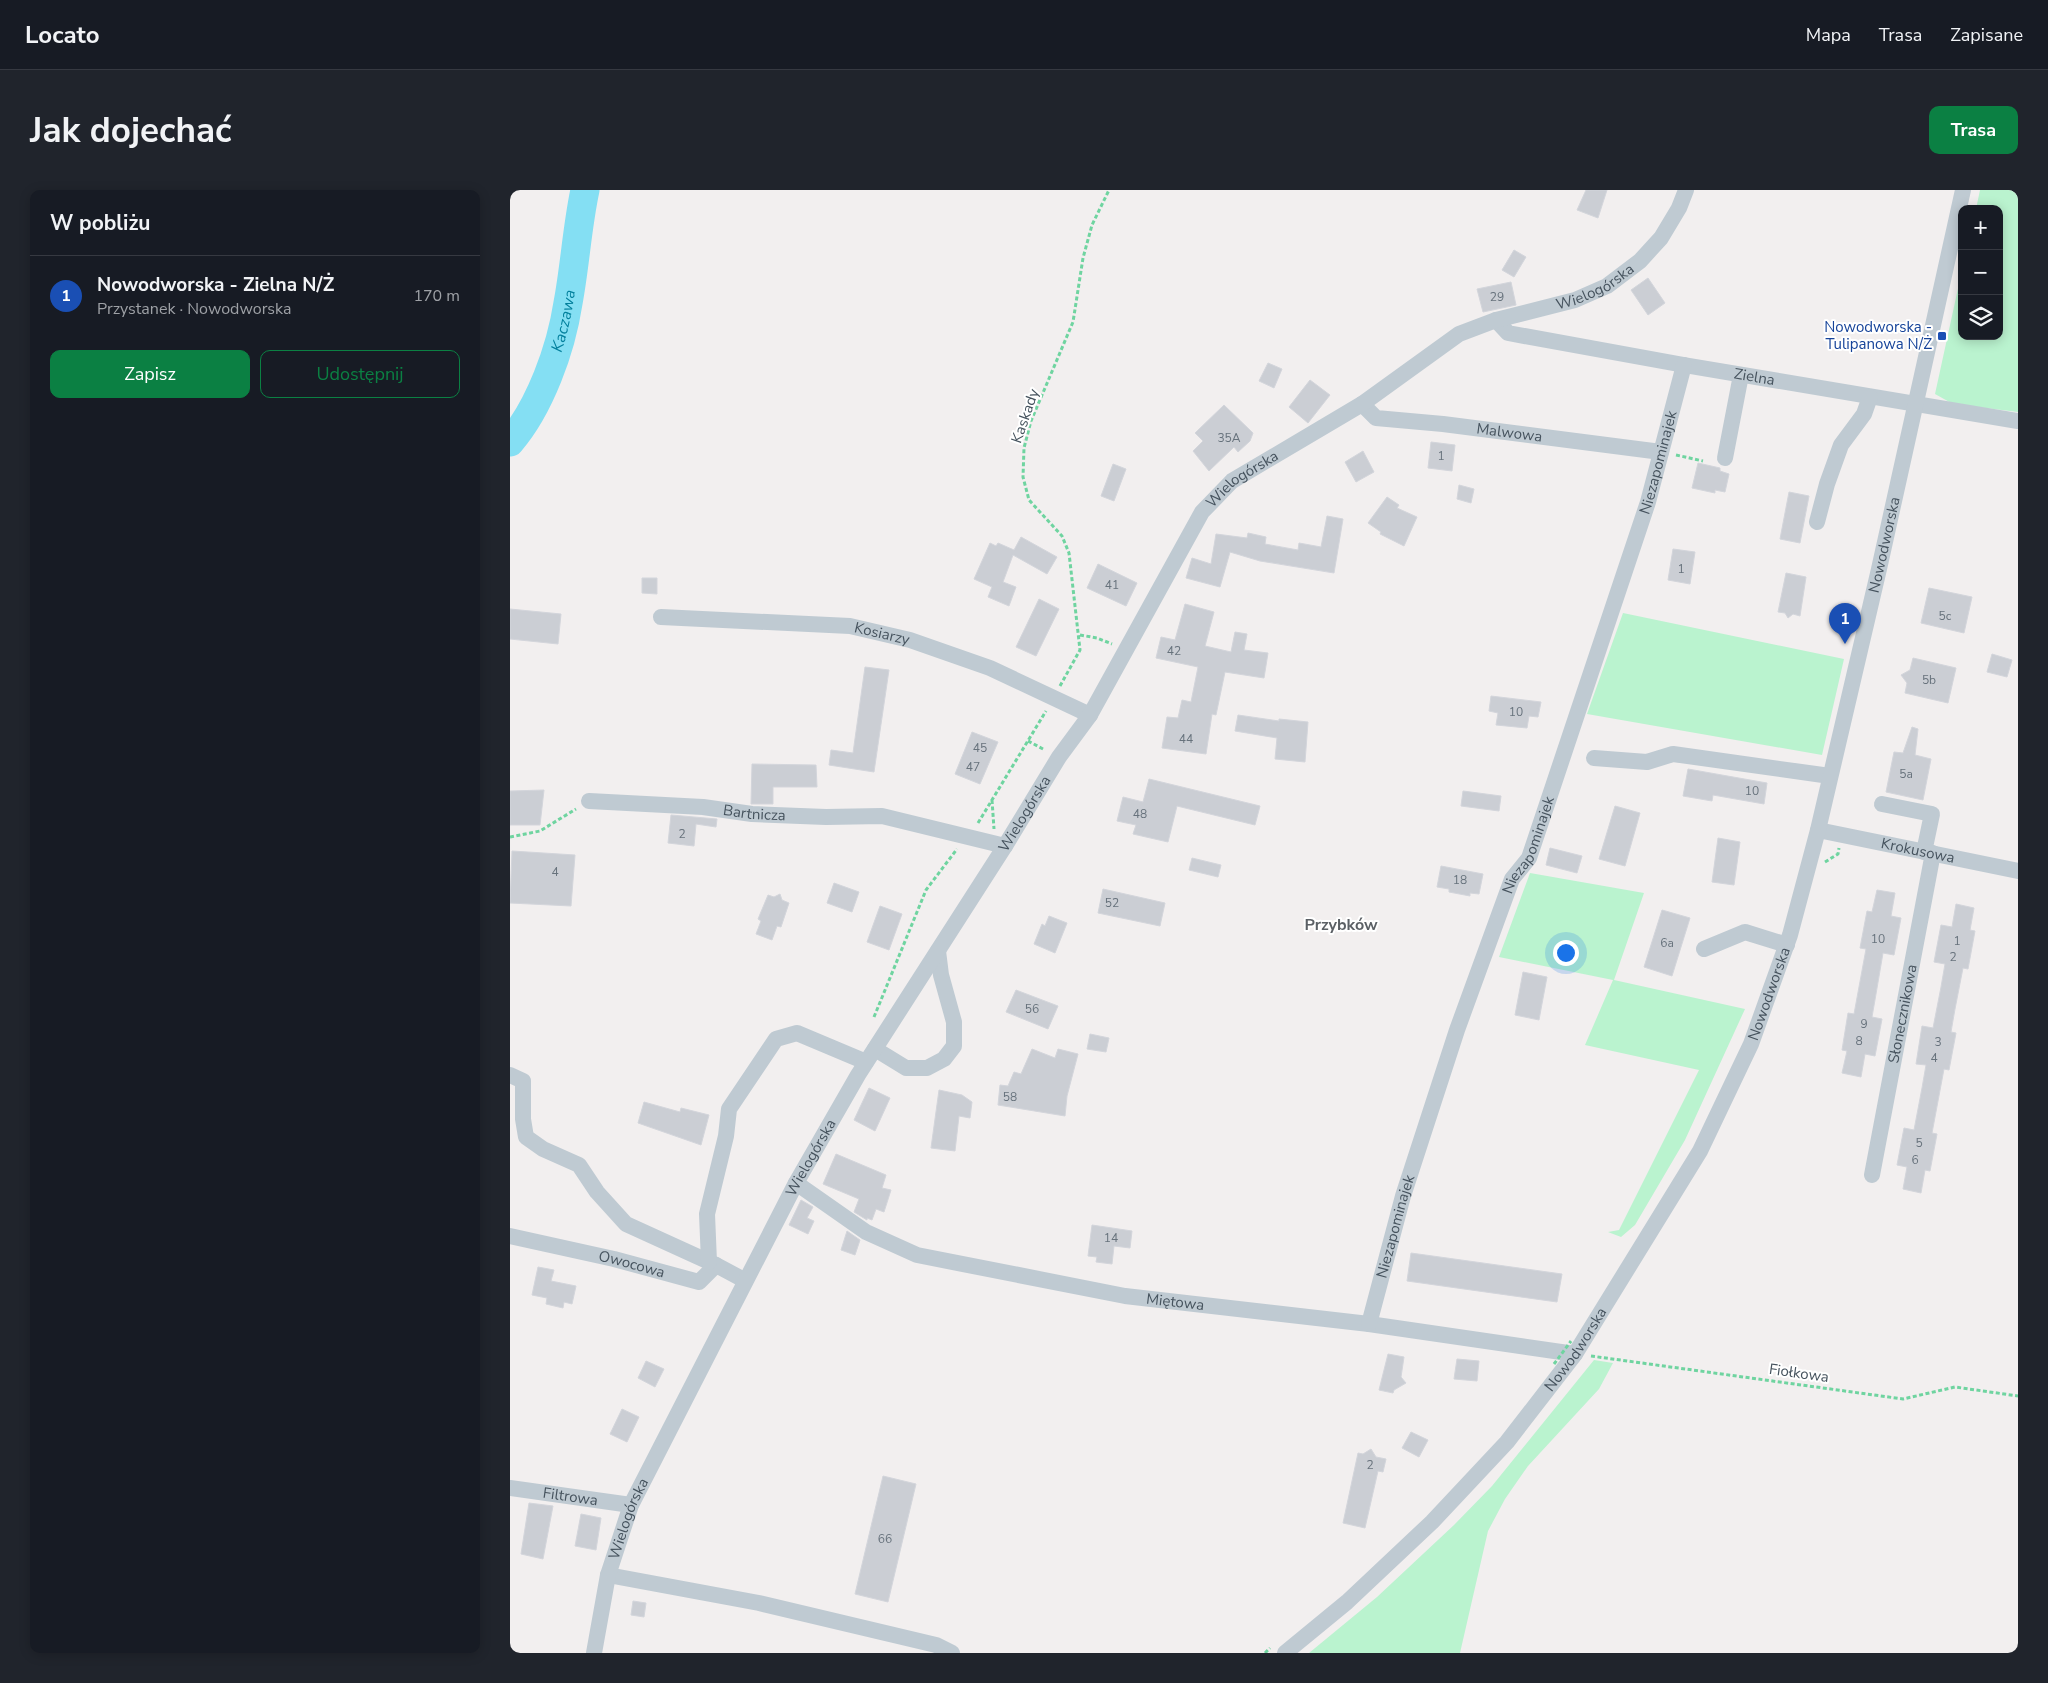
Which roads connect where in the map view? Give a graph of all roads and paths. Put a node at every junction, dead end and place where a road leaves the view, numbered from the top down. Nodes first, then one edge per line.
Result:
1 (1109, 190) edge
2 (1686, 190) edge
3 (1963, 190) edge
4 (1496, 320) junction
5 (1684, 365) junction
6 (1740, 375) junction
7 (1870, 397) junction
8 (1362, 404) junction
9 (1916, 404) junction
10 (2018, 421) edge
11 (1660, 452) junction
12 (1725, 458) dead end
13 (1702, 461) dead end
14 (1817, 522) dead end
15 (661, 617) dead end
16 (1080, 635) junction
17 (1127, 650) junction
18 (1054, 698) junction
19 (1090, 715) junction
20 (1594, 758) dead end
21 (1830, 776) junction
22 (992, 800) junction
23 (589, 801) joint
24 (1882, 804) dead end
25 (1818, 830) junction
26 (1841, 835) junction
27 (510, 837) edge
28 (969, 837) junction
29 (1000, 844) junction
30 (1929, 853) junction
31 (1824, 863) dead end
32 (2018, 871) edge
33 (1787, 945) junction
34 (1704, 950) dead end
35 (938, 951) junction
36 (874, 1019) dead end
37 (870, 1055) junction
38 (510, 1075) edge
39 (1872, 1175) dead end
40 (796, 1183) junction
41 (510, 1236) edge
42 (713, 1264) junction
43 (744, 1280) junction
44 (1369, 1324) junction
45 (1598, 1349) dead end
46 (1578, 1352) junction
47 (1593, 1356) junction
48 (1554, 1364) dead end
49 (2018, 1396) edge
50 (510, 1488) edge
51 (631, 1505) junction
52 (608, 1575) junction
53 (594, 1653) edge
54 (952, 1653) edge
55 (1285, 1653) edge

1 - 16 path, Kaskady
2 - 4 street, Wielogórska
3 - 9 street, Nowodworska
4 - 5 street, Zielna
4 - 8 street, Wielogórska
5 - 6 street, Zielna
5 - 11 street, Niezapominajek
6 - 7 street, Zielna
6 - 12 street
7 - 9 street, Zielna
7 - 14 street
8 - 11 street, Malwowa
8 - 17 street, Wielogórska
9 - 10 street, Zielna
9 - 21 street, Nowodworska
11 - 13 path
11 - 44 street, Niezapominajek
15 - 18 street, Kosiarzy
16 - 17 path
16 - 18 path, Kaskady
17 - 19 street, Wielogórska
18 - 19 street, Kosiarzy
18 - 22 path, Kaskady
19 - 29 street, Wielogórska
20 - 21 street
21 - 25 street, Nowodworska
22 - 28 path, Kaskady
22 - 29 path
23 - 27 path
23 - 28 street, Bartnicza
24 - 30 street, Słonecznikowa
25 - 26 street, Krokusowa
25 - 33 street, Nowodworska
26 - 30 street, Krokusowa
26 - 31 path
28 - 29 street, Bartnicza
28 - 36 path, Kaskady
29 - 35 street, Wielogórska
30 - 32 street, Krokusowa
30 - 39 street, Słonecznikowa
33 - 34 street
33 - 46 street, Nowodworska
35 - 37 street, Wielogórska
35 - 37 street
37 - 40 street, Wielogórska
37 - 42 street
38 - 42 street
40 - 43 street, Wielogórska
40 - 44 street, Miętowa
41 - 42 street, Owocowa
42 - 43 street
43 - 51 street, Wielogórska
44 - 46 street, Miętowa
45 - 47 path
46 - 47 path, Fiołkowa
46 - 47 path
46 - 48 path, bridge
46 - 55 street, Nowodworska
47 - 49 path, Fiołkowa
50 - 51 street, Filtrowa
51 - 52 street, Wielogórska
52 - 53 street, Wielogórska
52 - 54 street

